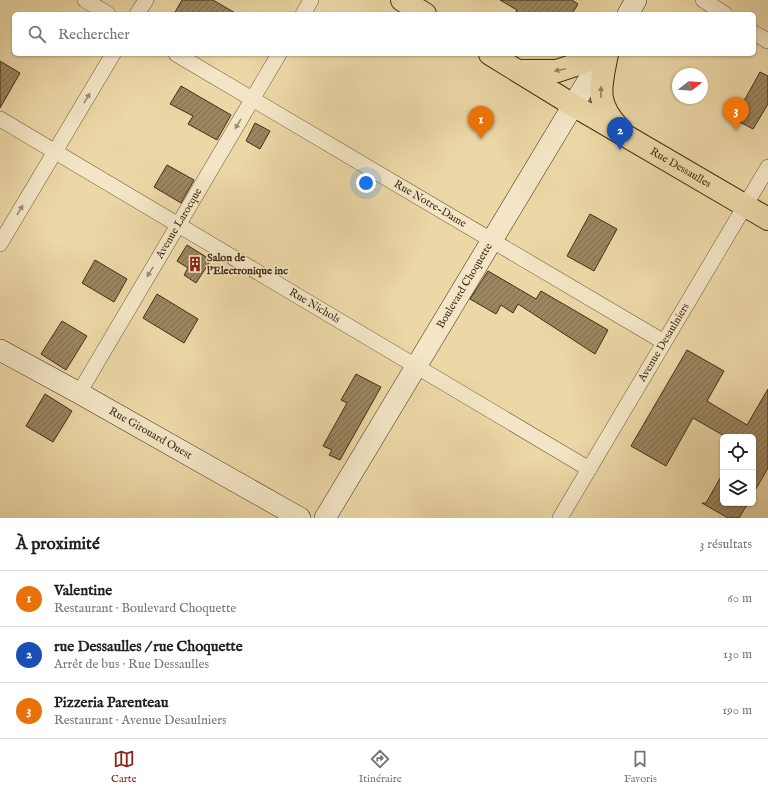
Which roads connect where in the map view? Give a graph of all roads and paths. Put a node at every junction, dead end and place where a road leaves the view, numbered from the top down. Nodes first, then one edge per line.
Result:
1 (85, 0) edge
2 (146, 0) edge
3 (311, 0) edge
4 (402, 0) edge
5 (636, 0) edge
6 (702, 0) edge
7 (105, 12) edge
8 (138, 12) edge
9 (304, 12) edge
10 (422, 12) edge
11 (629, 12) edge
12 (722, 12) edge
13 (756, 34) edge
14 (768, 42) edge
15 (112, 56) edge
16 (179, 56) edge
17 (278, 56) edge
18 (493, 56) edge
19 (592, 56) edge
20 (603, 56) edge
21 (607, 56) edge
22 (518, 71) junction
23 (252, 99) junction
24 (573, 105) junction
25 (0, 119) edge
26 (627, 136) junction
27 (55, 151) junction
28 (768, 167) edge
29 (745, 206) junction
30 (768, 219) edge
31 (178, 225) junction
32 (492, 240) junction
33 (0, 244) edge
34 (664, 342) junction
35 (0, 350) edge
36 (416, 366) junction
37 (79, 393) junction
38 (589, 469) junction
39 (300, 518) edge
40 (325, 518) edge
41 (560, 518) edge

1 - 7 street
2 - 8 street
3 - 9 street
4 - 10 main road
5 - 11 street
6 - 12 street
13 - 14 street
27 -> 15 street
16 - 23 street, Rue Notre-Dame
17 - 23 street, Avenue Larocque
18 - 22 main road, Rue Dessaulles
19 -> 22 main road
20 - 24 street, Boulevard Choquette
26 -> 21 main road
22 - 24 main road, Rue Dessaulles
23 -> 31 street, Avenue Larocque
23 - 32 street, Rue Notre-Dame
24 - 26 main road, Rue Dessaulles
24 - 32 street, Boulevard Choquette
25 - 27 street, Rue Nichols
26 - 29 main road, Rue Dessaulles
27 - 31 street, Rue Nichols
33 -> 27 street
28 - 29 street, Avenue Desaulniers
29 - 30 main road, Rue Dessaulles
29 - 34 street, Avenue Desaulniers
31 - 36 street, Rue Nichols
31 -> 37 street, Avenue Larocque
32 - 34 street, Rue Notre-Dame
32 - 36 street, Boulevard Choquette
34 - 38 street, Avenue Desaulniers
35 - 37 street, Rue Girouard Ouest
36 - 38 street, Rue Nichols
36 - 40 street, Boulevard Choquette
37 - 39 street, Rue Girouard Ouest
38 - 41 street, Avenue Desaulniers

